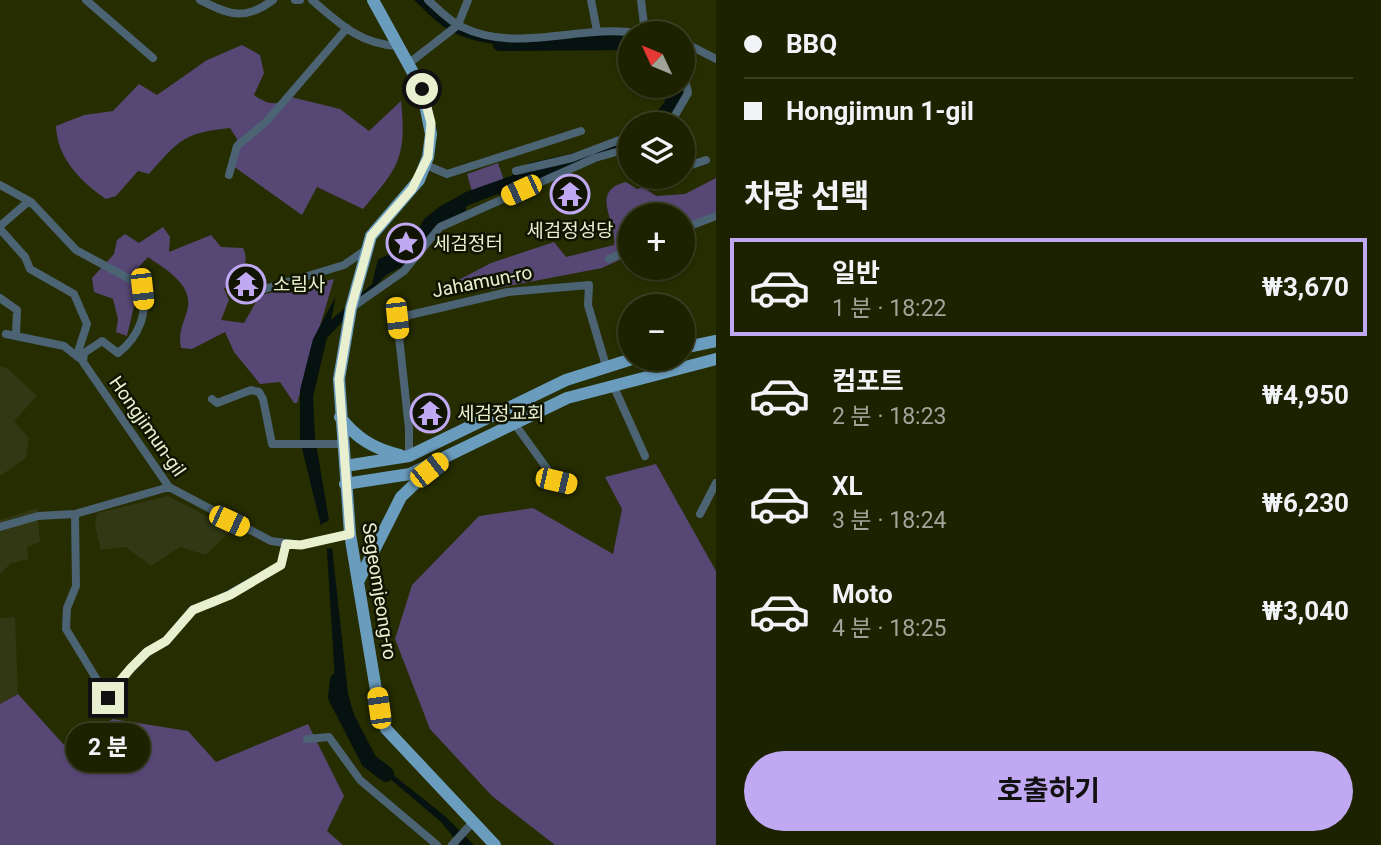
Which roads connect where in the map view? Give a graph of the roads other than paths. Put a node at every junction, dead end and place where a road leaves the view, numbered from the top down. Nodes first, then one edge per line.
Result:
1 (86, 0) edge
2 (200, 0) edge
3 (273, 0) edge
4 (312, 0) edge
5 (373, 0) edge
6 (428, 0) edge
7 (468, 0) edge
8 (591, 0) edge
9 (641, 0) edge
10 (644, 21) edge
11 (458, 25) junction
12 (347, 28) junction
13 (597, 31) junction
14 (618, 32) edge
15 (398, 46) junction
16 (695, 48) edge
17 (153, 58) dead end
18 (716, 59) edge
19 (408, 64) junction
20 (581, 131) dead end
21 (618, 141) edge
22 (618, 152) edge
23 (706, 160) dead end
24 (695, 164) edge
25 (426, 165) junction
26 (516, 171) dead end
27 (229, 175) dead end
28 (0, 185) edge
29 (29, 201) junction
30 (716, 216) edge
31 (695, 224) edge
32 (0, 228) edge
33 (365, 254) junction
34 (618, 255) edge
35 (609, 259) dead end
36 (261, 290) dead end
37 (0, 298) edge
38 (352, 304) junction
39 (6, 334) dead end
40 (16, 335) junction
41 (716, 341) edge
42 (695, 345) edge
43 (80, 359) junction
44 (716, 359) edge
45 (618, 363) edge
46 (606, 366) junction
47 (613, 385) junction
48 (212, 399) dead end
49 (340, 417) junction
50 (514, 423) junction
51 (343, 444) junction
52 (409, 456) junction
53 (447, 456) junction
54 (645, 457) dead end
55 (345, 466) junction
56 (716, 483) edge
57 (345, 484) junction
58 (572, 484) dead end
59 (169, 486) junction
60 (96, 506) junction
61 (75, 513) junction
62 (700, 514) dead end
63 (0, 526) edge
64 (350, 534) junction
65 (381, 537) junction
66 (286, 544) junction
67 (359, 581) junction
68 (307, 739) dead end
69 (470, 825) junction
70 (437, 845) edge
71 (452, 845) edge
72 (495, 845) edge

1 - 17 street
2 - 3 street
4 - 12 street
5 - 15 main road
6 - 11 street
7 - 11 street
8 - 13 street
9 - 10 street
11 - 13 street
11 - 19 street
12 - 15 street
12 - 27 street
13 - 14 street
15 - 19 main road
16 - 18 street
19 - 25 main road
20 - 25 street
21 - 26 street
22 - 38 street
23 - 24 street
25 - 33 main road
28 - 29 street, Hongjimun-gil
29 - 32 street
29 - 43 street, Hongjimun-gil
30 - 31 street
32 - 43 street
33 - 36 street
33 - 38 main road, Segeomjeong-ro
34 - 35 street
37 - 40 street
38 - 49 main road, Segeomjeong-ro
39 - 40 street
40 - 43 street
41 - 42 main road
43 - 59 street, Hongjimun-gil
44 - 47 main road
45 - 46 main road
46 - 52 main road
46 - 52 street, Jahamun-ro
47 - 50 main road
47 - 54 street
48 - 51 street
49 - 51 main road, Segeomjeong-ro
49 - 52 main road
50 - 53 main road
50 - 58 street
51 - 55 main road, Segeomjeong-ro
52 - 55 main road
53 - 57 main road
53 - 65 main road
55 - 57 main road, Segeomjeong-ro
56 - 62 street
57 - 64 main road, Segeomjeong-ro
59 - 60 street
59 - 66 street, Hongjimun-gil
60 - 61 street
60 - 63 street
61 - 63 street
61 - 66 street
64 - 65 main road
64 - 66 street, Hongjimun-gil
64 - 67 main road, Segeomjeong-ro
65 - 67 main road
67 - 69 main road, Segeomjeong-ro
68 - 70 street
69 - 71 street
69 - 72 main road, Segeomjeong-ro

